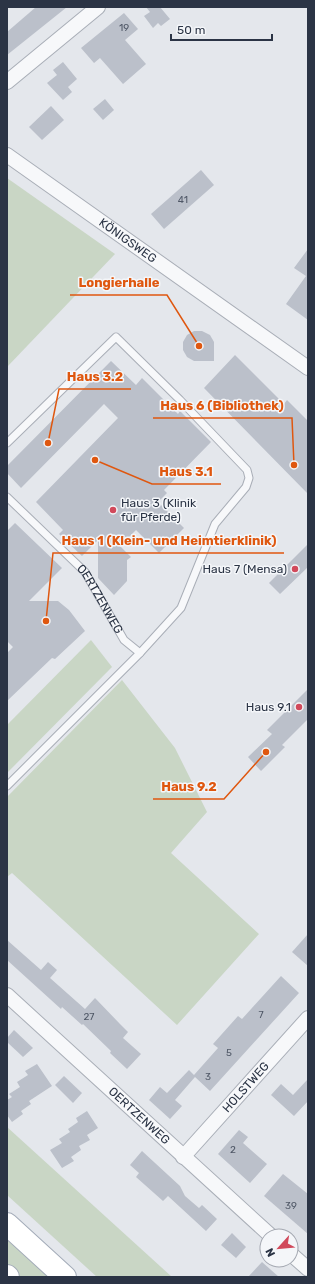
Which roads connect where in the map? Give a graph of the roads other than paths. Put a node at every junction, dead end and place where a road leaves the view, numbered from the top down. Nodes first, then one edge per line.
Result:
1 (98, 7) edge
2 (7, 82) edge
3 (7, 155) edge
4 (308, 368) edge
5 (7, 444) edge
6 (7, 497) edge
7 (140, 653) junction
8 (7, 786) edge
9 (7, 995) edge
10 (308, 1018) edge
11 (182, 1157) junction
12 (7, 1224) edge
13 (262, 1228) edge
14 (299, 1261) edge
15 (308, 1269) edge
16 (65, 1277) edge

1 - 2 street
3 - 4 street, KÖNIGSWEG
5 - 7 lane
6 - 7 lane, OERTZENWEG
7 - 8 lane
9 - 11 street, OERTZENWEG
10 - 11 street, HOLSTWEG
11 - 13 street, OERTZENWEG
12 - 16 main road
14 - 15 street

